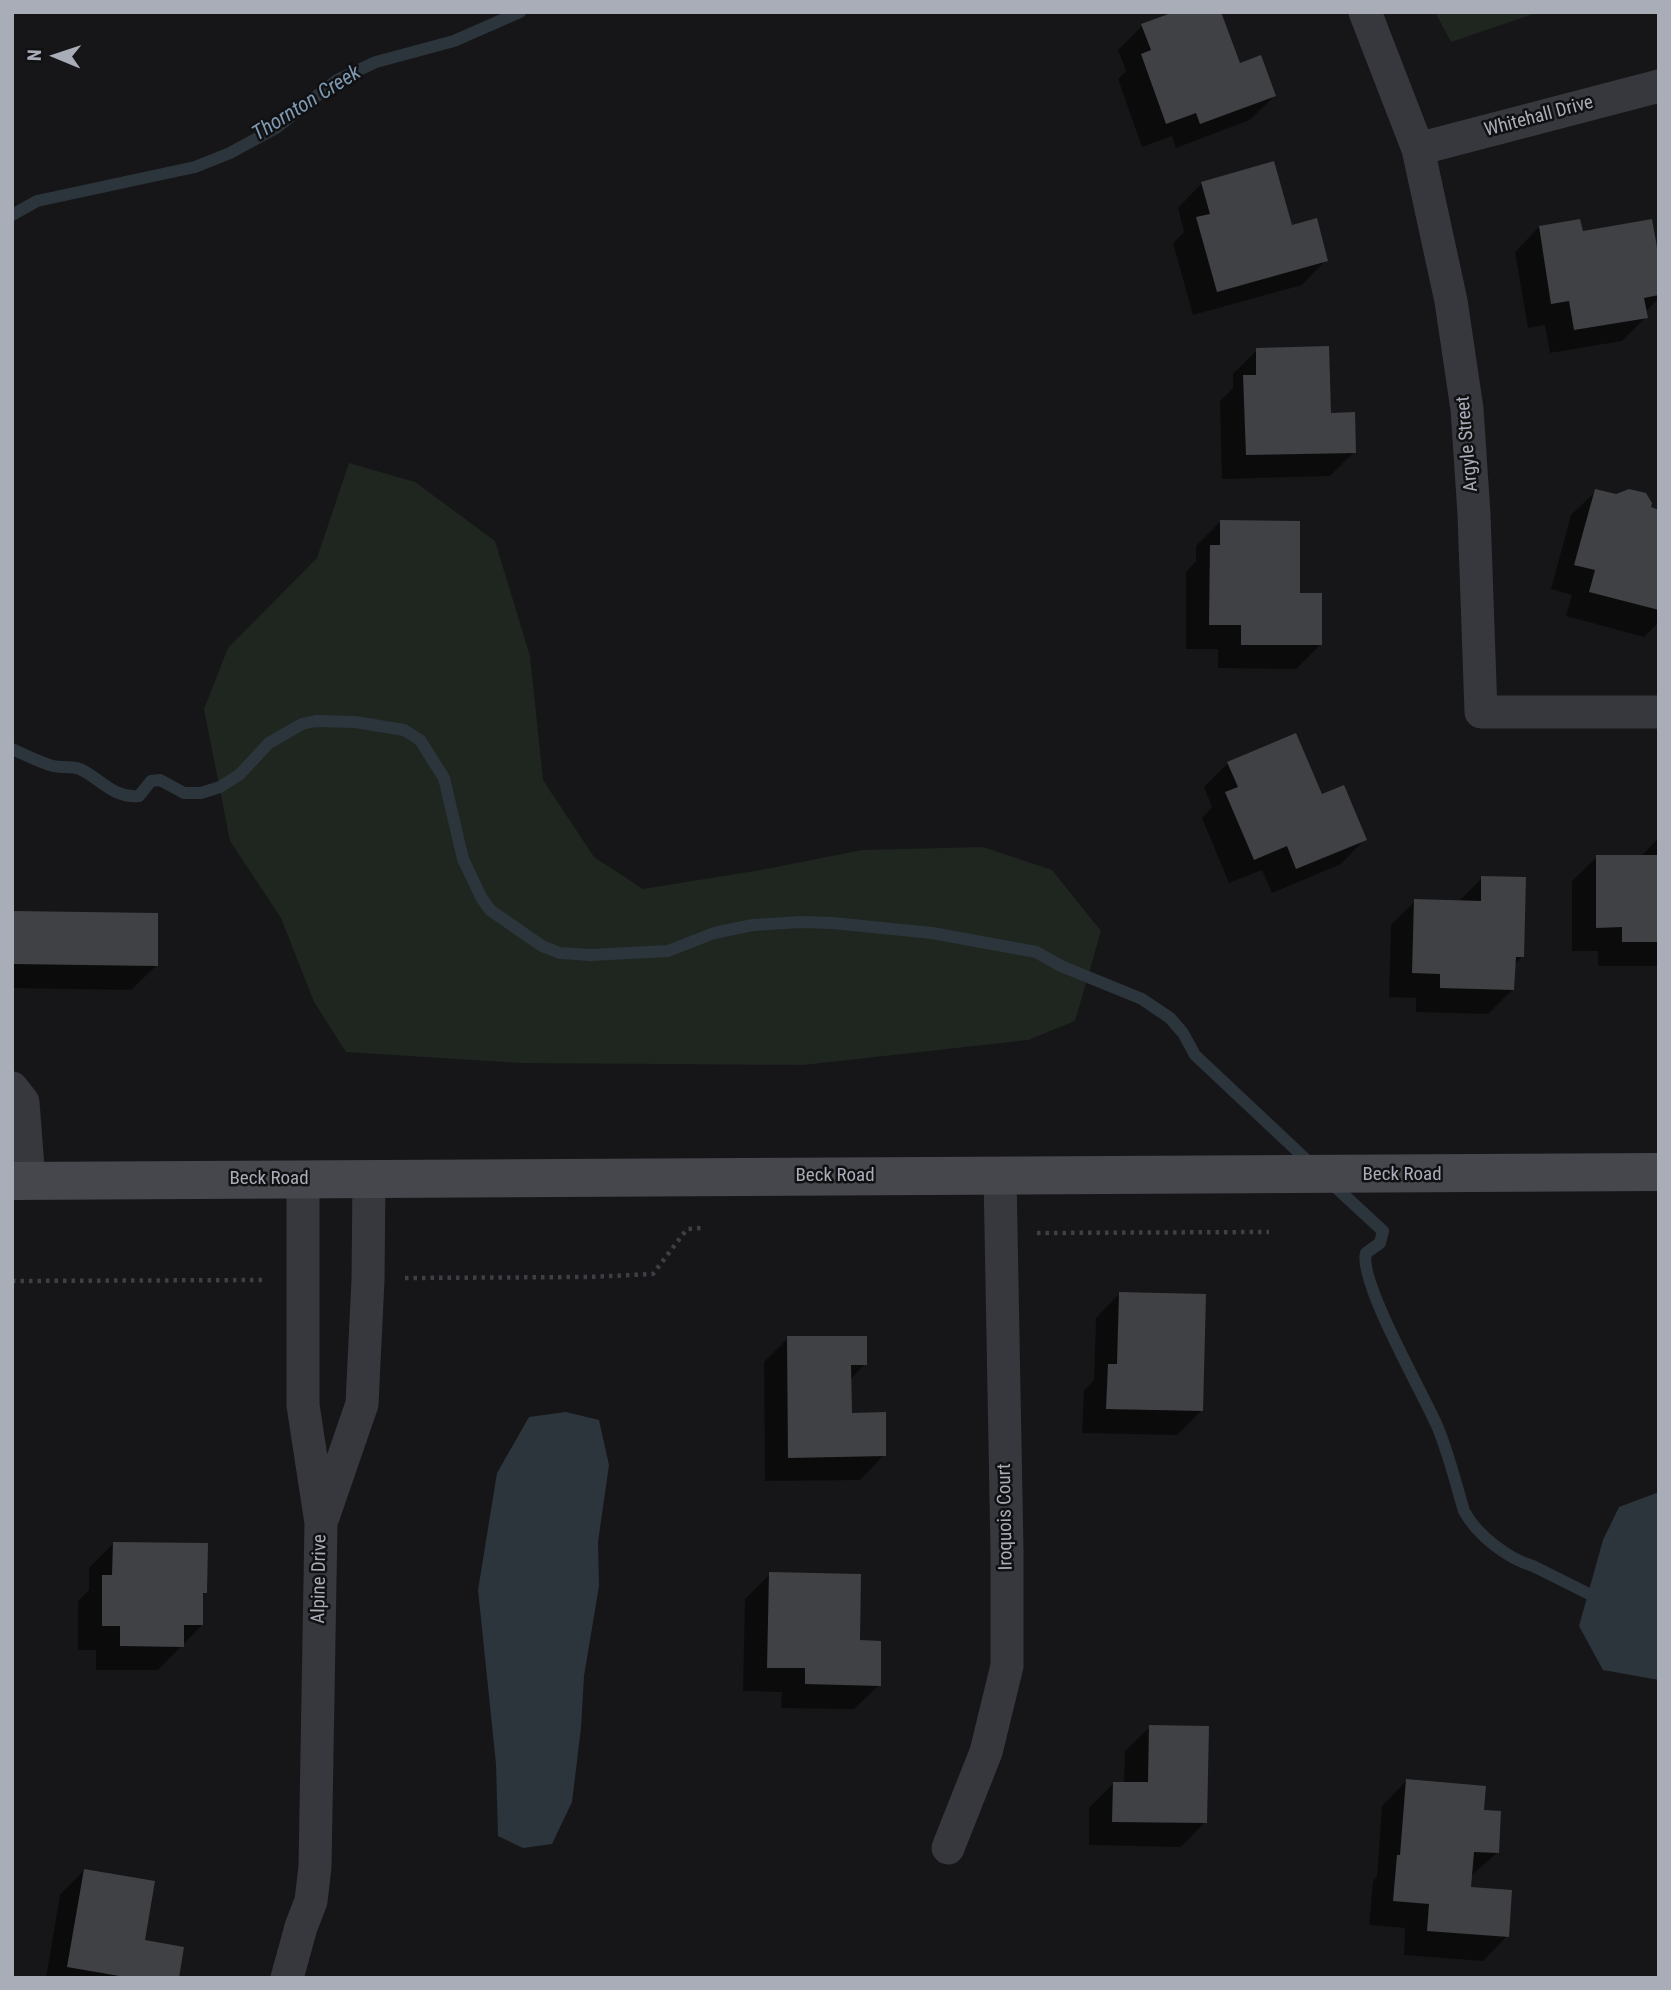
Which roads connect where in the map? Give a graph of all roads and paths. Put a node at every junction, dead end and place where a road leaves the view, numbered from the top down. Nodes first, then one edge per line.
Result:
1 (1366, 12) edge
2 (1659, 86) edge
3 (1418, 149) junction
4 (1659, 712) edge
5 (12, 1088) edge
6 (1659, 1172) edge
7 (1000, 1176) junction
8 (303, 1178) junction
9 (369, 1178) junction
10 (21, 1181) edge
11 (1269, 1232) dead end
12 (1001, 1233) junction
13 (321, 1523) junction
14 (948, 1848) dead end
15 (287, 1978) edge

1 - 3 street, Argyle Street
2 - 3 street, Whitehall Drive
3 - 4 street, Argyle Street
5 - 10 street
6 - 7 main road, Beck Road
7 - 9 main road, Beck Road
7 - 12 street, Iroquois Court
8 - 9 main road, Beck Road
8 - 10 main road, Beck Road
8 - 13 street, Alpine Drive
9 - 13 street
11 - 12 path
12 - 14 street, Iroquois Court
13 - 15 street, Alpine Drive

